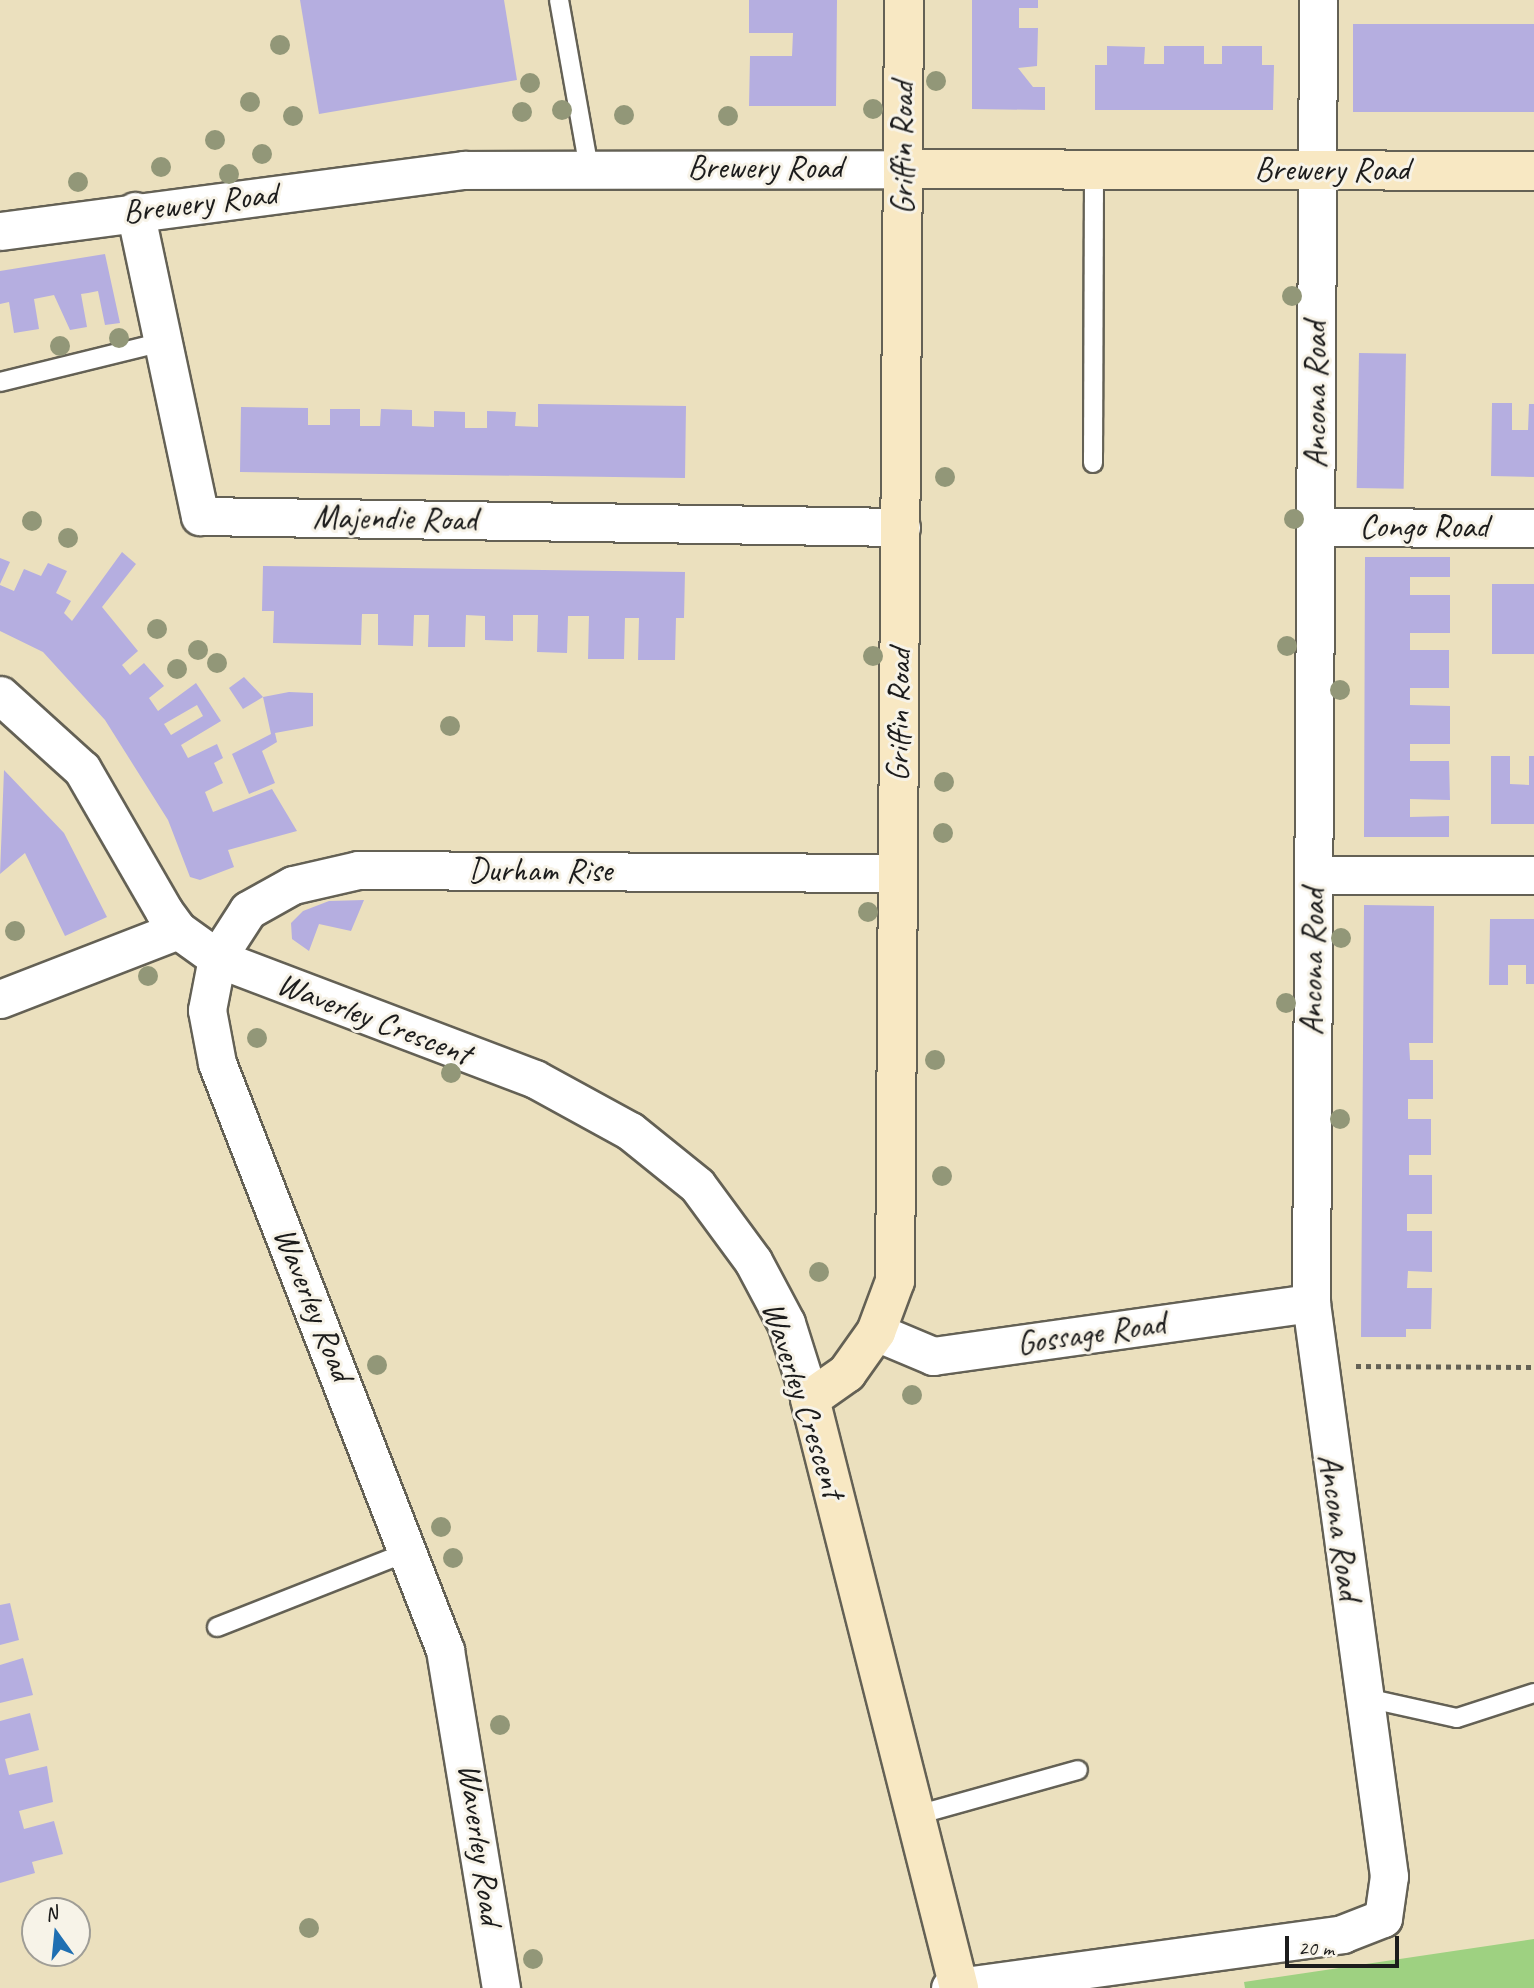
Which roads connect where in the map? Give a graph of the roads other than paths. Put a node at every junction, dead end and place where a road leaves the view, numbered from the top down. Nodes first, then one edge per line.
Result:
1 (559, 0) edge
2 (904, 0) edge
3 (1318, 0) edge
4 (589, 168) junction
5 (903, 169) junction
6 (1094, 169) junction
7 (1317, 171) junction
8 (1534, 171) edge
9 (135, 211) junction
10 (0, 231) edge
11 (163, 342) junction
12 (0, 382) edge
13 (1093, 463) dead end
14 (901, 527) junction
15 (1315, 527) junction
16 (1534, 528) edge
17 (0, 695) edge
18 (897, 873) junction
19 (1315, 875) junction
20 (1534, 875) edge
21 (178, 930) junction
22 (217, 958) junction
23 (0, 999) edge
24 (1311, 1303) junction
25 (876, 1332) junction
26 (810, 1399) junction
27 (410, 1551) junction
28 (217, 1627) dead end
29 (1534, 1693) edge
30 (1362, 1697) junction
31 (1078, 1770) dead end
32 (917, 1815) junction
33 (501, 1988) edge
34 (956, 1988) edge

1 - 4 lane
2 - 5 street, Griffin Road
3 - 7 street, Ancona Road
4 - 5 street, Brewery Road
4 - 9 street, Brewery Road
5 - 6 street, Brewery Road
5 - 14 street, Griffin Road
6 - 7 street, Brewery Road
6 - 13 lane
7 - 8 street, Brewery Road
7 - 15 street, Ancona Road
9 - 10 street, Brewery Road
9 - 11 street, Majendie Road
11 - 12 lane
11 - 14 street, Majendie Road
14 - 18 street, Griffin Road
15 - 16 street, Congo Road
15 - 19 street, Ancona Road
17 - 21 street
18 - 22 street, Durham Rise
18 - 25 street, Griffin Road
19 - 20 street
19 - 24 street, Ancona Road
21 - 22 street
21 - 23 street
22 - 26 street, Waverley Crescent
22 - 27 street, Waverley Road
24 - 25 street, Gossage Road
24 - 30 street, Ancona Road
25 - 26 street, Griffin Road
26 - 32 street, Waverley Crescent
27 - 28 lane
27 - 33 street, Waverley Road
29 - 30 lane
30 - 34 street, Ancona Road
31 - 32 lane
32 - 34 street, Waverley Crescent

